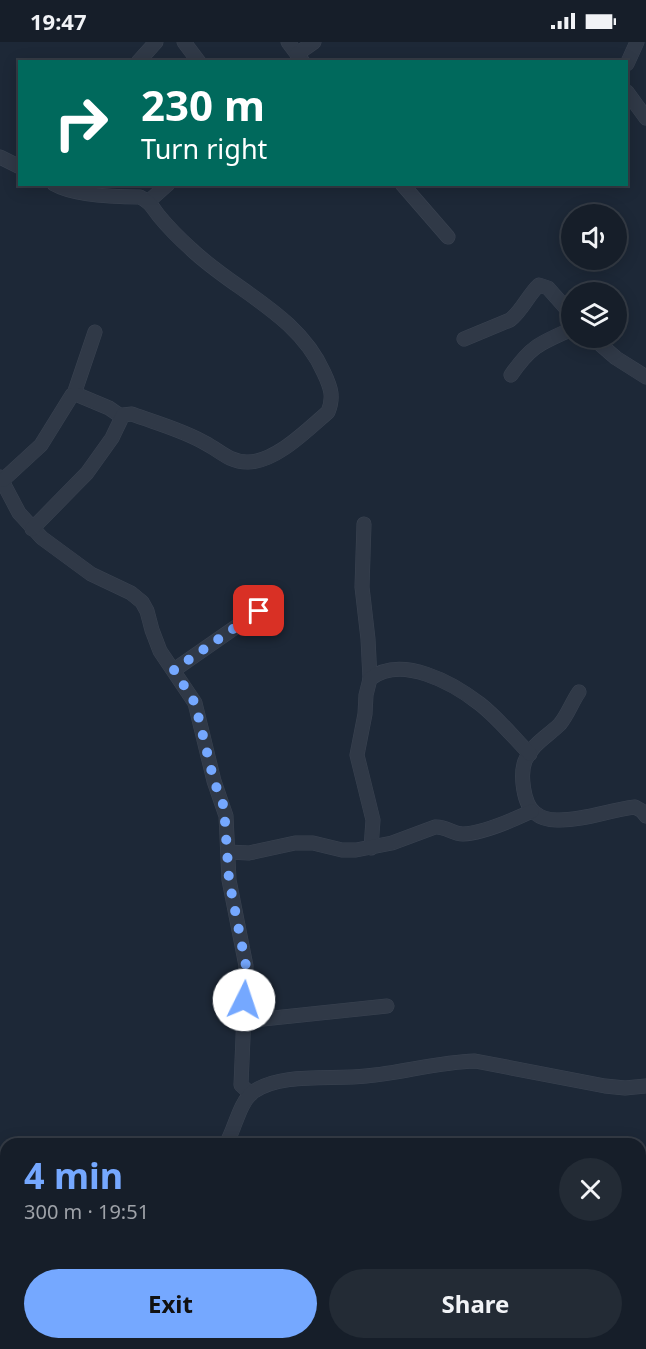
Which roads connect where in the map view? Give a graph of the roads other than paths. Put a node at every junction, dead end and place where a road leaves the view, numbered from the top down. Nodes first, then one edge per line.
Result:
1 (156, 42) edge
2 (184, 42) edge
3 (288, 42) edge
4 (314, 42) edge
5 (637, 42) edge
6 (300, 58) edge
7 (140, 60) edge
8 (198, 60) edge
9 (628, 62) edge
10 (628, 93) edge
11 (646, 118) edge
12 (0, 157) edge
13 (18, 166) edge
14 (57, 186) edge
15 (166, 186) edge
16 (404, 186) edge
17 (116, 190) edge
18 (149, 201) junction
19 (448, 237) dead end
20 (561, 303) edge
21 (95, 332) dead end
22 (561, 334) edge
23 (464, 339) dead end
24 (604, 348) edge
25 (511, 375) dead end
26 (646, 377) edge
27 (74, 394) junction
28 (122, 417) junction
29 (1, 478) edge
30 (364, 524) dead end
31 (32, 529) junction
32 (276, 599) dead end
33 (174, 670) junction
34 (370, 679) junction
35 (579, 692) dead end
36 (530, 754) junction
37 (645, 808) edge
38 (532, 811) junction
39 (371, 848) junction
40 (228, 852) junction
41 (387, 1006) dead end
42 (245, 1021) junction
43 (646, 1086) edge
44 (250, 1094) junction
45 (229, 1138) edge

1 - 7 street
2 - 8 street
3 - 6 street
4 - 6 street
5 - 9 street
10 - 11 street
12 - 13 street
14 - 17 street
15 - 18 street
16 - 19 street
17 - 18 street
18 - 28 street
20 - 23 street
21 - 27 street
22 - 25 street
24 - 26 street
27 - 28 street
27 - 29 street
28 - 31 street
29 - 31 street
30 - 34 street
31 - 33 street
32 - 33 street
33 - 40 street
34 - 36 street
34 - 39 street
35 - 36 street
36 - 38 street
37 - 38 street
38 - 39 street
39 - 40 street
40 - 42 street
41 - 42 street
42 - 44 street
43 - 44 street
44 - 45 street

